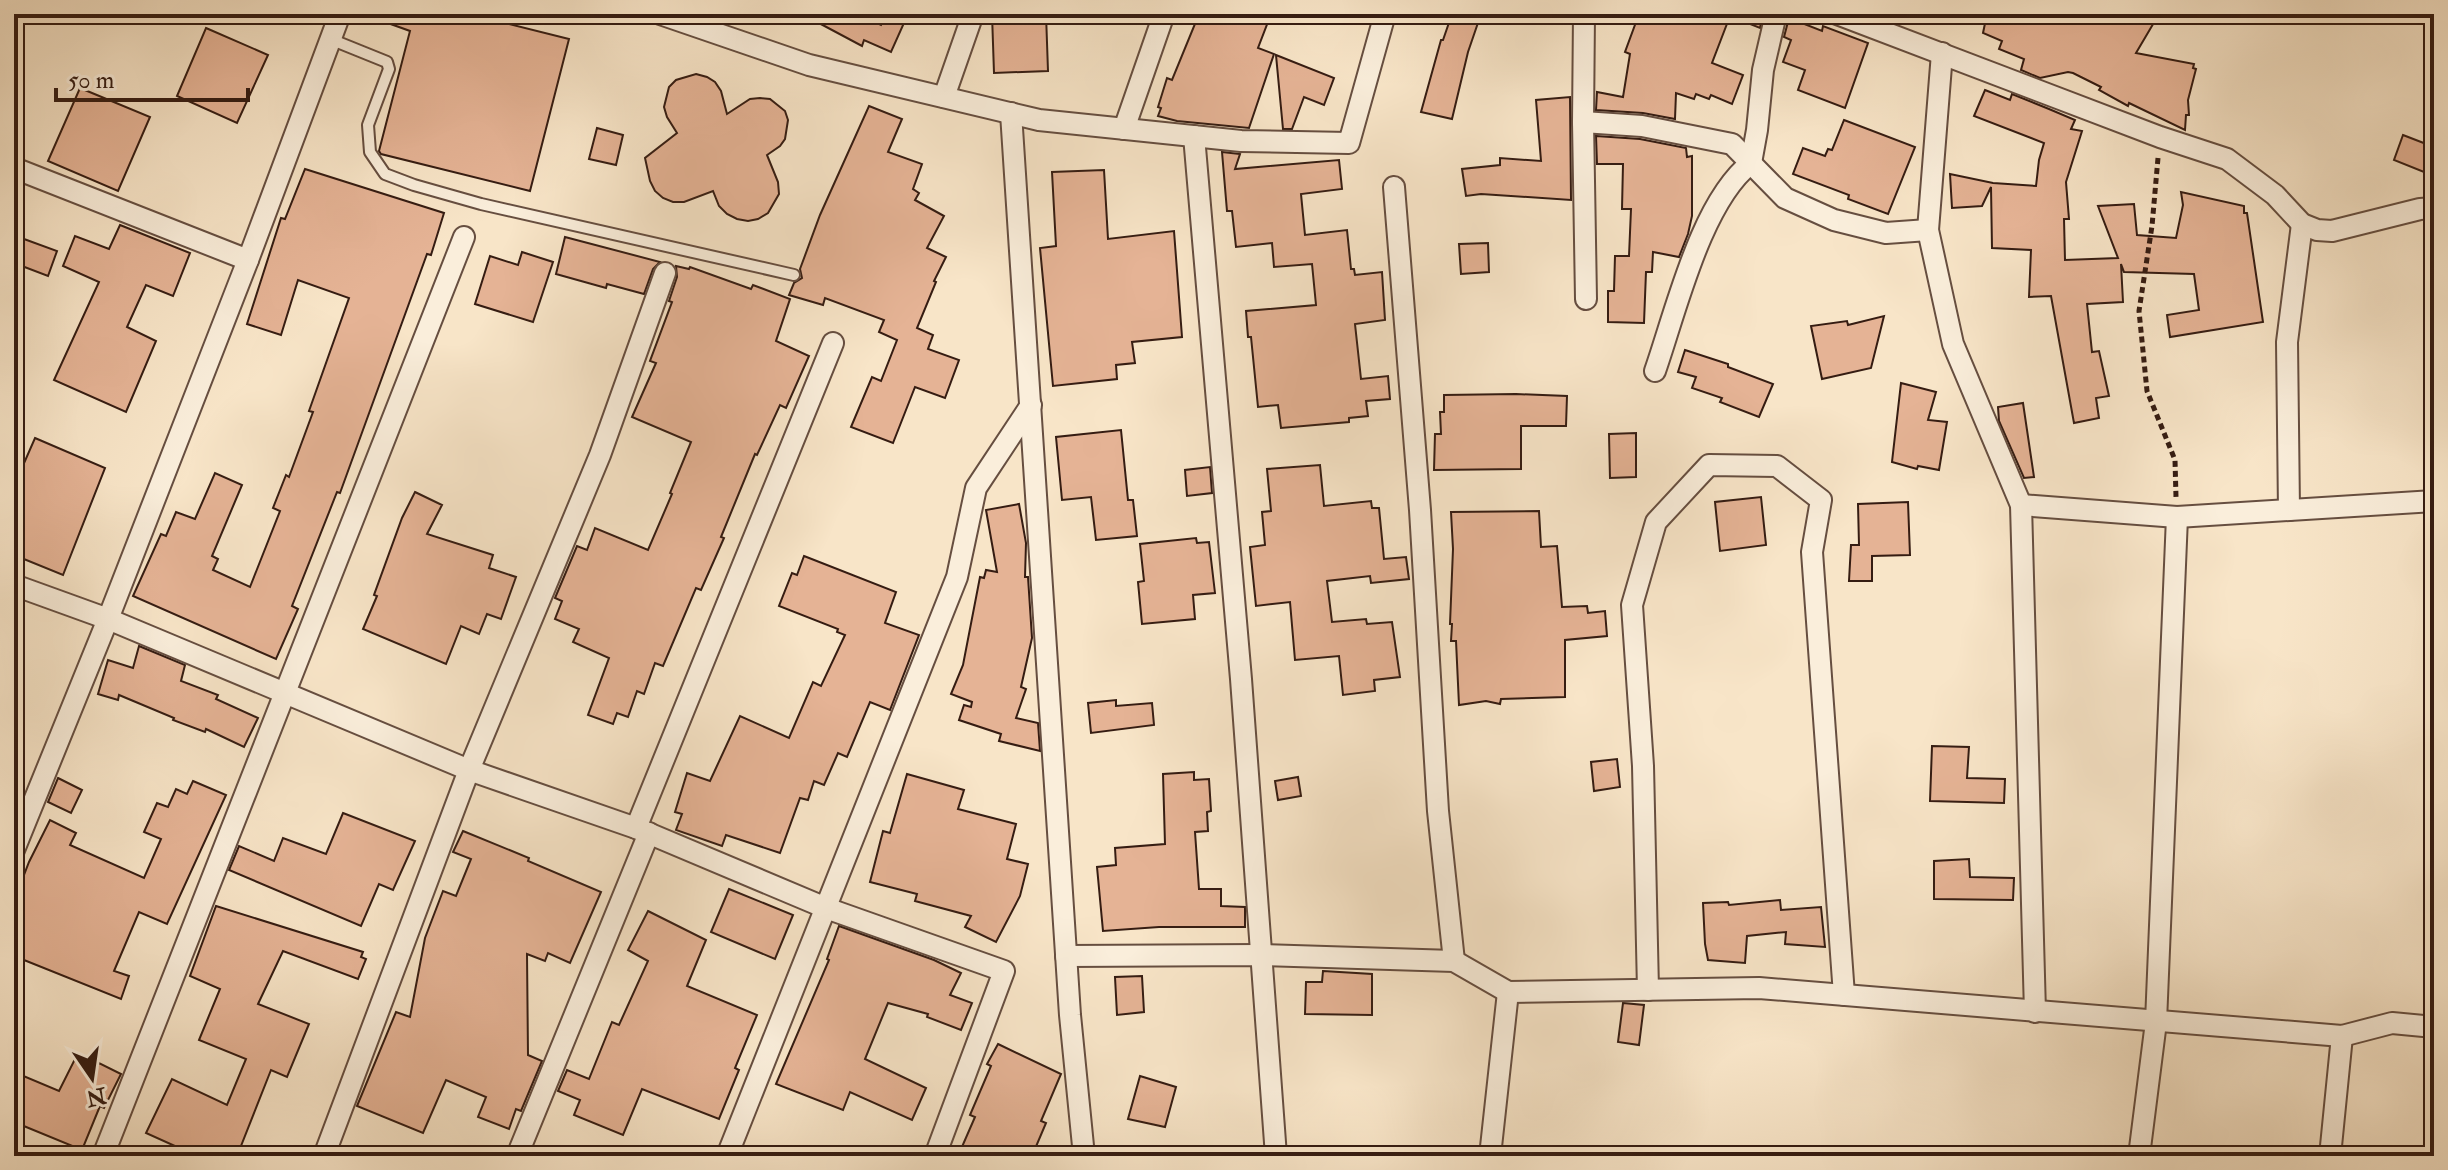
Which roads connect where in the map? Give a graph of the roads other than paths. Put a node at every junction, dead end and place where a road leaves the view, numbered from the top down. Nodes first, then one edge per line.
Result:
1 (340, 14) edge
2 (660, 14) edge
3 (973, 14) edge
4 (1164, 14) edge
5 (1385, 14) edge
6 (1584, 14) edge
7 (1776, 14) edge
8 (1837, 14) edge
9 (330, 39) junction
10 (1942, 53) junction
11 (944, 97) junction
12 (1011, 113) junction
13 (1583, 122) junction
14 (1124, 129) junction
15 (1194, 136) junction
16 (1751, 163) junction
17 (14, 168) edge
18 (1394, 187) dead end
19 (2434, 208) edge
20 (2302, 224) junction
21 (1928, 230) junction
22 (464, 237) dead end
23 (248, 260) junction
24 (665, 273) dead end
25 (794, 275) dead end
26 (1586, 299) dead end
27 (833, 343) dead end
28 (1655, 371) dead end
29 (1031, 405) junction
30 (2434, 501) edge
31 (2021, 505) junction
32 (2289, 510) junction
33 (2177, 517) junction
34 (14, 585) edge
35 (108, 619) junction
36 (284, 693) junction
37 (469, 770) junction
38 (642, 830) junction
39 (14, 850) edge
40 (826, 908) junction
41 (1260, 955) junction
42 (1066, 956) junction
43 (1454, 961) junction
44 (1648, 990) junction
45 (1508, 992) junction
46 (1844, 995) junction
47 (2035, 1012) junction
48 (2156, 1022) junction
49 (2434, 1027) edge
50 (2342, 1036) junction
51 (103, 1156) edge
52 (324, 1156) edge
53 (517, 1156) edge
54 (727, 1156) edge
55 (935, 1156) edge
56 (1084, 1156) edge
57 (1276, 1156) edge
58 (1490, 1156) edge
59 (2139, 1156) edge
60 (2330, 1156) edge

1 - 9 street
2 - 11 street
3 - 11 street
4 - 14 street
5 - 15 street
6 - 13 street
7 - 16 street
8 - 10 street
9 - 23 street
9 - 25 lane
10 - 20 street
10 - 21 street
11 - 12 street
12 - 14 street
12 - 29 street
13 - 16 street
13 - 26 street
14 - 15 street
15 - 41 street
16 - 21 street
16 - 28 street
17 - 23 street
18 - 43 street
19 - 20 street
20 - 32 street
21 - 31 street
22 - 36 street
23 - 35 street
24 - 37 street
27 - 38 street
29 - 40 street
29 - 42 street
30 - 32 street
31 - 33 street
31 - 47 street
32 - 33 street
33 - 48 street
34 - 35 street
35 - 36 street
35 - 39 street
36 - 37 street
36 - 51 street
37 - 38 street
37 - 52 street
38 - 40 street
38 - 53 street
40 - 54 street
40 - 55 street
41 - 42 street
41 - 43 street
41 - 57 street
42 - 56 street
43 - 45 street
44 - 45 street
44 - 46 street
44 - 46 street
45 - 58 street
46 - 47 street
47 - 48 street
48 - 50 street
48 - 59 street
49 - 50 street
50 - 60 street

